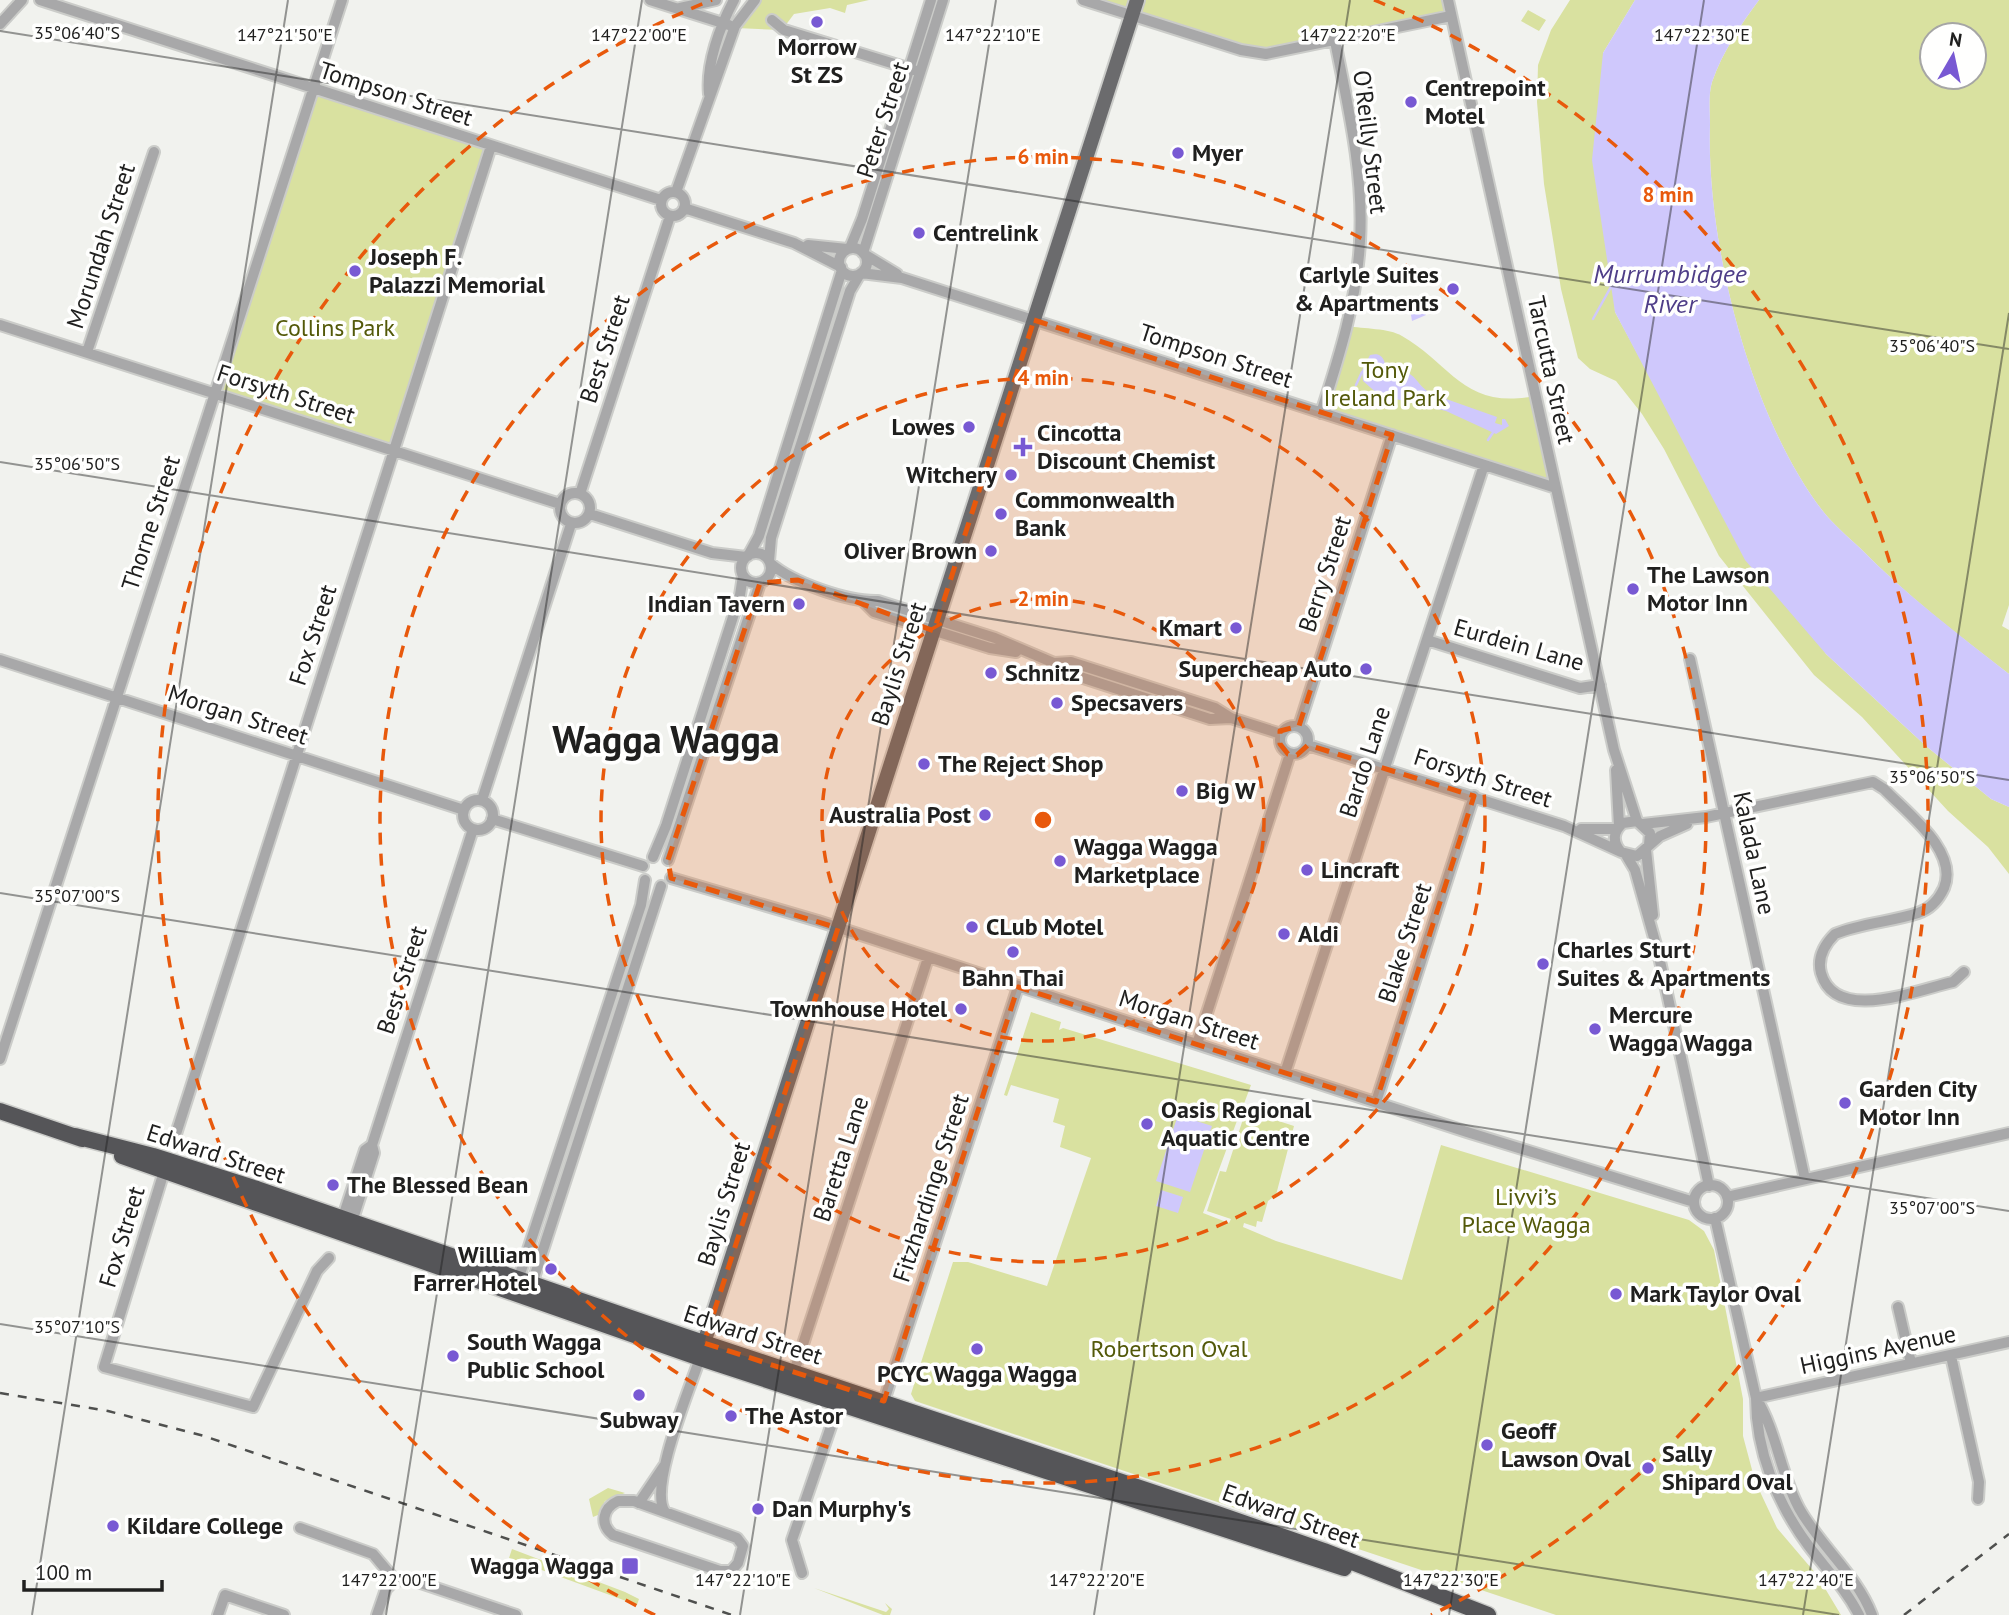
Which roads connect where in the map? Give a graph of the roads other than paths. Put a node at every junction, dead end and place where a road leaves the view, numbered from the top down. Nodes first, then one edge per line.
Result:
1 (22, 0) edge
2 (40, 0) edge
3 (342, 0) edge
4 (650, 0) edge
5 (716, 0) edge
6 (734, 0) edge
7 (755, 0) edge
8 (931, 0) edge
9 (943, 0) edge
10 (1083, 0) edge
11 (1137, 0) edge
12 (1448, 0) edge
13 (677, 8) junction
14 (1132, 16) junction
15 (1451, 16) junction
16 (772, 20) dead end
17 (723, 23) junction
18 (0, 24) edge
19 (735, 26) junction
20 (1335, 41) junction
21 (914, 71) junction
22 (313, 90) junction
23 (709, 95) junction
24 (491, 146) junction
25 (154, 152) dead end
26 (879, 181) junction
27 (676, 192) junction
28 (661, 200) junction
29 (684, 208) junction
30 (670, 216) junction
31 (794, 243) junction
32 (849, 249) junction
33 (864, 253) junction
34 (841, 268) junction
35 (860, 273) junction
36 (902, 278) junction
37 (1034, 320) junction
38 (0, 325) edge
39 (827, 343) junction
40 (87, 352) junction
41 (813, 387) junction
42 (215, 394) junction
43 (1321, 412) junction
44 (1392, 435) junction
45 (790, 440) junction
46 (802, 444) junction
47 (394, 451) junction
48 (1484, 465) junction
49 (776, 484) junction
50 (788, 488) junction
51 (1556, 488) junction
52 (580, 494) junction
53 (560, 504) junction
54 (590, 514) junction
55 (571, 524) junction
56 (712, 553) junction
57 (747, 557) junction
58 (770, 562) junction
59 (743, 574) junction
60 (798, 580) junction
61 (761, 582) junction
62 (936, 625) junction
63 (1427, 640) junction
64 (725, 642) junction
65 (737, 646) junction
66 (1690, 659) dead end
67 (0, 660) edge
68 (1600, 685) junction
69 (710, 689) junction
70 (722, 692) junction
71 (116, 698) junction
72 (1299, 726) junction
73 (1281, 734) junction
74 (698, 744) junction
75 (1308, 745) junction
76 (1614, 750) junction
77 (1290, 754) junction
78 (296, 756) junction
79 (1385, 768) junction
80 (684, 789) junction
81 (1474, 796) junction
82 (482, 800) junction
83 (464, 810) junction
84 (1724, 813) junction
85 (1706, 817) junction
86 (492, 819) junction
87 (1640, 822) junction
88 (1564, 826) junction
89 (1618, 827) junction
90 (473, 829) junction
91 (1647, 847) junction
92 (1623, 853) junction
93 (653, 857) junction
94 (668, 860) junction
95 (643, 866) junction
96 (671, 878) junction
97 (645, 880) junction
98 (661, 886) junction
99 (838, 928) junction
100 (633, 948) junction
101 (1658, 952) junction
102 (928, 958) junction
103 (1964, 972) dead end
104 (1018, 987) junction
105 (611, 996) junction
106 (623, 1000) junction
107 (1197, 1044) junction
108 (593, 1052) junction
109 (606, 1055) junction
110 (0, 1059) edge
111 (1285, 1073) junction
112 (577, 1101) junction
113 (1376, 1102) junction
114 (590, 1106) junction
115 (0, 1111) edge
116 (2009, 1133) edge
117 (175, 1137) dead end
118 (559, 1156) junction
119 (573, 1161) junction
120 (166, 1166) junction
121 (1805, 1179) junction
122 (1709, 1186) junction
123 (1727, 1197) junction
124 (1694, 1202) junction
125 (542, 1206) junction
126 (556, 1211) junction
127 (1715, 1219) junction
128 (345, 1228) junction
129 (329, 1258) dead end
130 (525, 1282) junction
131 (1898, 1307) dead end
132 (2009, 1342) edge
133 (702, 1351) junction
134 (1951, 1356) junction
135 (1911, 1363) junction
136 (794, 1373) junction
137 (1756, 1398) junction
138 (839, 1404) junction
139 (882, 1409) junction
140 (1774, 1442) junction
141 (1762, 1446) junction
142 (1780, 1461) junction
143 (1767, 1465) junction
144 (664, 1466) junction
145 (1978, 1499) dead end
146 (639, 1503) junction
147 (665, 1512) junction
148 (300, 1528) dead end
149 (802, 1573) dead end
150 (395, 1580) junction
151 (1458, 1604) junction
152 (218, 1615) edge
153 (284, 1615) edge
154 (377, 1615) edge
155 (516, 1615) edge
156 (1488, 1615) edge
157 (1497, 1615) edge
158 (1859, 1615) edge
159 (1872, 1615) edge

1 - 18 street
2 - 22 street, Tompson Street
3 - 22 street, Thorne Street
4 - 13 street
5 - 13 street
6 - 17 street
7 - 19 street
8 - 21 street, Peter Street
9 - 21 street, Peter Street
10 - 14 street
11 - 14 main road, Baylis Street
12 - 15 street, Tarcutta Street
13 - 17 street
14 - 20 street
14 - 37 main road, Baylis Street
15 - 20 street
15 - 51 street, Tarcutta Street
16 - 21 street
17 - 19 street
17 - 23 street
19 - 23 street
20 - 43 street, O'Reilly Street
21 - 26 street, Peter Street
22 - 24 street, Tompson Street
22 - 42 street, Thorne Street
23 - 27 street
24 - 28 street, Tompson Street
24 - 47 street, Fox Street
25 - 40 street, Morundah Street
26 - 32 street, Peter Street
26 - 33 street, Peter Street
27 - 28 street
27 - 29 street
28 - 30 street
29 - 30 street
29 - 31 street
30 - 52 street, Best Street
31 - 32 street
31 - 34 street
32 - 33 street
32 - 34 street
33 - 35 street
33 - 36 street, Tompson Street
34 - 35 street
34 - 39 street
35 - 36 street, Tompson Street
35 - 39 street
36 - 37 street, Tompson Street
37 - 43 street, Tompson Street
37 - 62 main road, Baylis Street
38 - 40 street, Forsyth Street
39 - 41 street
40 - 42 street, Forsyth Street
41 - 45 street
41 - 46 street
42 - 47 street, Forsyth Street
42 - 71 street, Thorne Street
43 - 44 street, Tompson Street
44 - 48 street, Tompson Street
44 - 72 street, Berry Street
45 - 46 street
45 - 49 street
46 - 50 street
47 - 53 street, Forsyth Street
47 - 78 street, Fox Street
48 - 51 street, Tompson Street
48 - 63 street, Bardo Lane
49 - 50 street
49 - 57 street
50 - 58 street
51 - 68 street, Tarcutta Street
52 - 53 street
52 - 54 street
53 - 55 street
54 - 55 street
54 - 56 street
55 - 82 street
56 - 57 street
56 - 59 street
57 - 58 street
57 - 59 street
58 - 60 street
58 - 61 street
59 - 61 street
59 - 64 street
60 - 61 street
60 - 62 street
61 - 65 street
62 - 73 street
62 - 99 main road, Baylis Street
63 - 68 street, Eurdein Lane
63 - 79 street, Bardo Lane
64 - 65 street
64 - 69 street
65 - 70 street
66 - 84 street, Kalada Lane
67 - 71 street, Morgan Street
68 - 76 street, Tarcutta Street
69 - 70 street
69 - 74 street
70 - 74 street
71 - 78 street, Morgan Street
71 - 110 street, Thorne Street
72 - 73 street
72 - 75 street
73 - 77 street
74 - 80 street
75 - 77 street
75 - 79 street, Forsyth Street
76 - 87 street, Tarcutta Street
76 - 89 street, Tarcutta Street
77 - 107 street
78 - 83 street, Morgan Street
78 - 117 street, Fox Street
79 - 81 street, Forsyth Street
79 - 111 street, Bardo Lane
80 - 93 street
80 - 94 street
81 - 88 street, Forsyth Street
81 - 113 street, Blake Street
82 - 83 street
82 - 86 street
83 - 90 street
84 - 85 street
84 - 103 street
84 - 121 street, Kalada Lane
85 - 87 street
85 - 91 street
86 - 90 street
86 - 95 street
87 - 89 street
87 - 91 street
88 - 89 street, Forsyth Street
88 - 92 street, Forsyth Street
89 - 92 street
90 - 128 street, Best Street
91 - 92 street
91 - 101 street
92 - 101 street
93 - 94 street
93 - 95 street
94 - 96 street
95 - 97 street
96 - 98 street
96 - 99 street, Morgan Street
97 - 98 street
97 - 100 street
98 - 100 street
99 - 102 street, Morgan Street
99 - 133 main road, Baylis Street
100 - 105 street
100 - 106 street
101 - 122 street
102 - 104 street, Morgan Street
102 - 136 street, Baretta Lane
104 - 107 street, Morgan Street
104 - 139 street, Fitzhardinge Street
105 - 106 street
105 - 108 street
106 - 109 street
107 - 111 street, Morgan Street
108 - 109 street
108 - 112 street
109 - 114 street
111 - 113 street, Morgan Street
112 - 114 street
112 - 118 street
113 - 124 street, Morgan Street
114 - 119 street
115 - 120 highway, Edward Street
116 - 121 street
118 - 119 street
118 - 125 street
119 - 126 street
120 - 128 highway, Edward Street
120 - 129 street, Fox Street
121 - 123 street
122 - 123 street
122 - 124 street
123 - 127 street
124 - 127 street
125 - 126 street
125 - 130 street
126 - 130 street
127 - 137 street
128 - 130 highway, Edward Street
128 - 133 highway, Edward Street
130 - 133 highway, Edward Street
131 - 135 street
132 - 134 street, Higgins Avenue
133 - 136 highway, Edward Street
133 - 138 highway, Edward Street
133 - 144 street
134 - 135 street, Higgins Avenue
134 - 145 street
135 - 137 street, Higgins Avenue
136 - 139 highway, Edward Street
137 - 140 street
137 - 141 street
138 - 139 highway, Edward Street
138 - 149 street
139 - 151 highway, Edward Street
140 - 141 street
140 - 142 street
141 - 143 street
142 - 143 street
142 - 159 street
143 - 158 street
144 - 146 street
144 - 147 street
146 - 147 street
146 - 147 street
148 - 150 street
150 - 154 street
150 - 155 street
151 - 156 highway, Edward Street
151 - 157 highway, Edward Street
152 - 153 street

